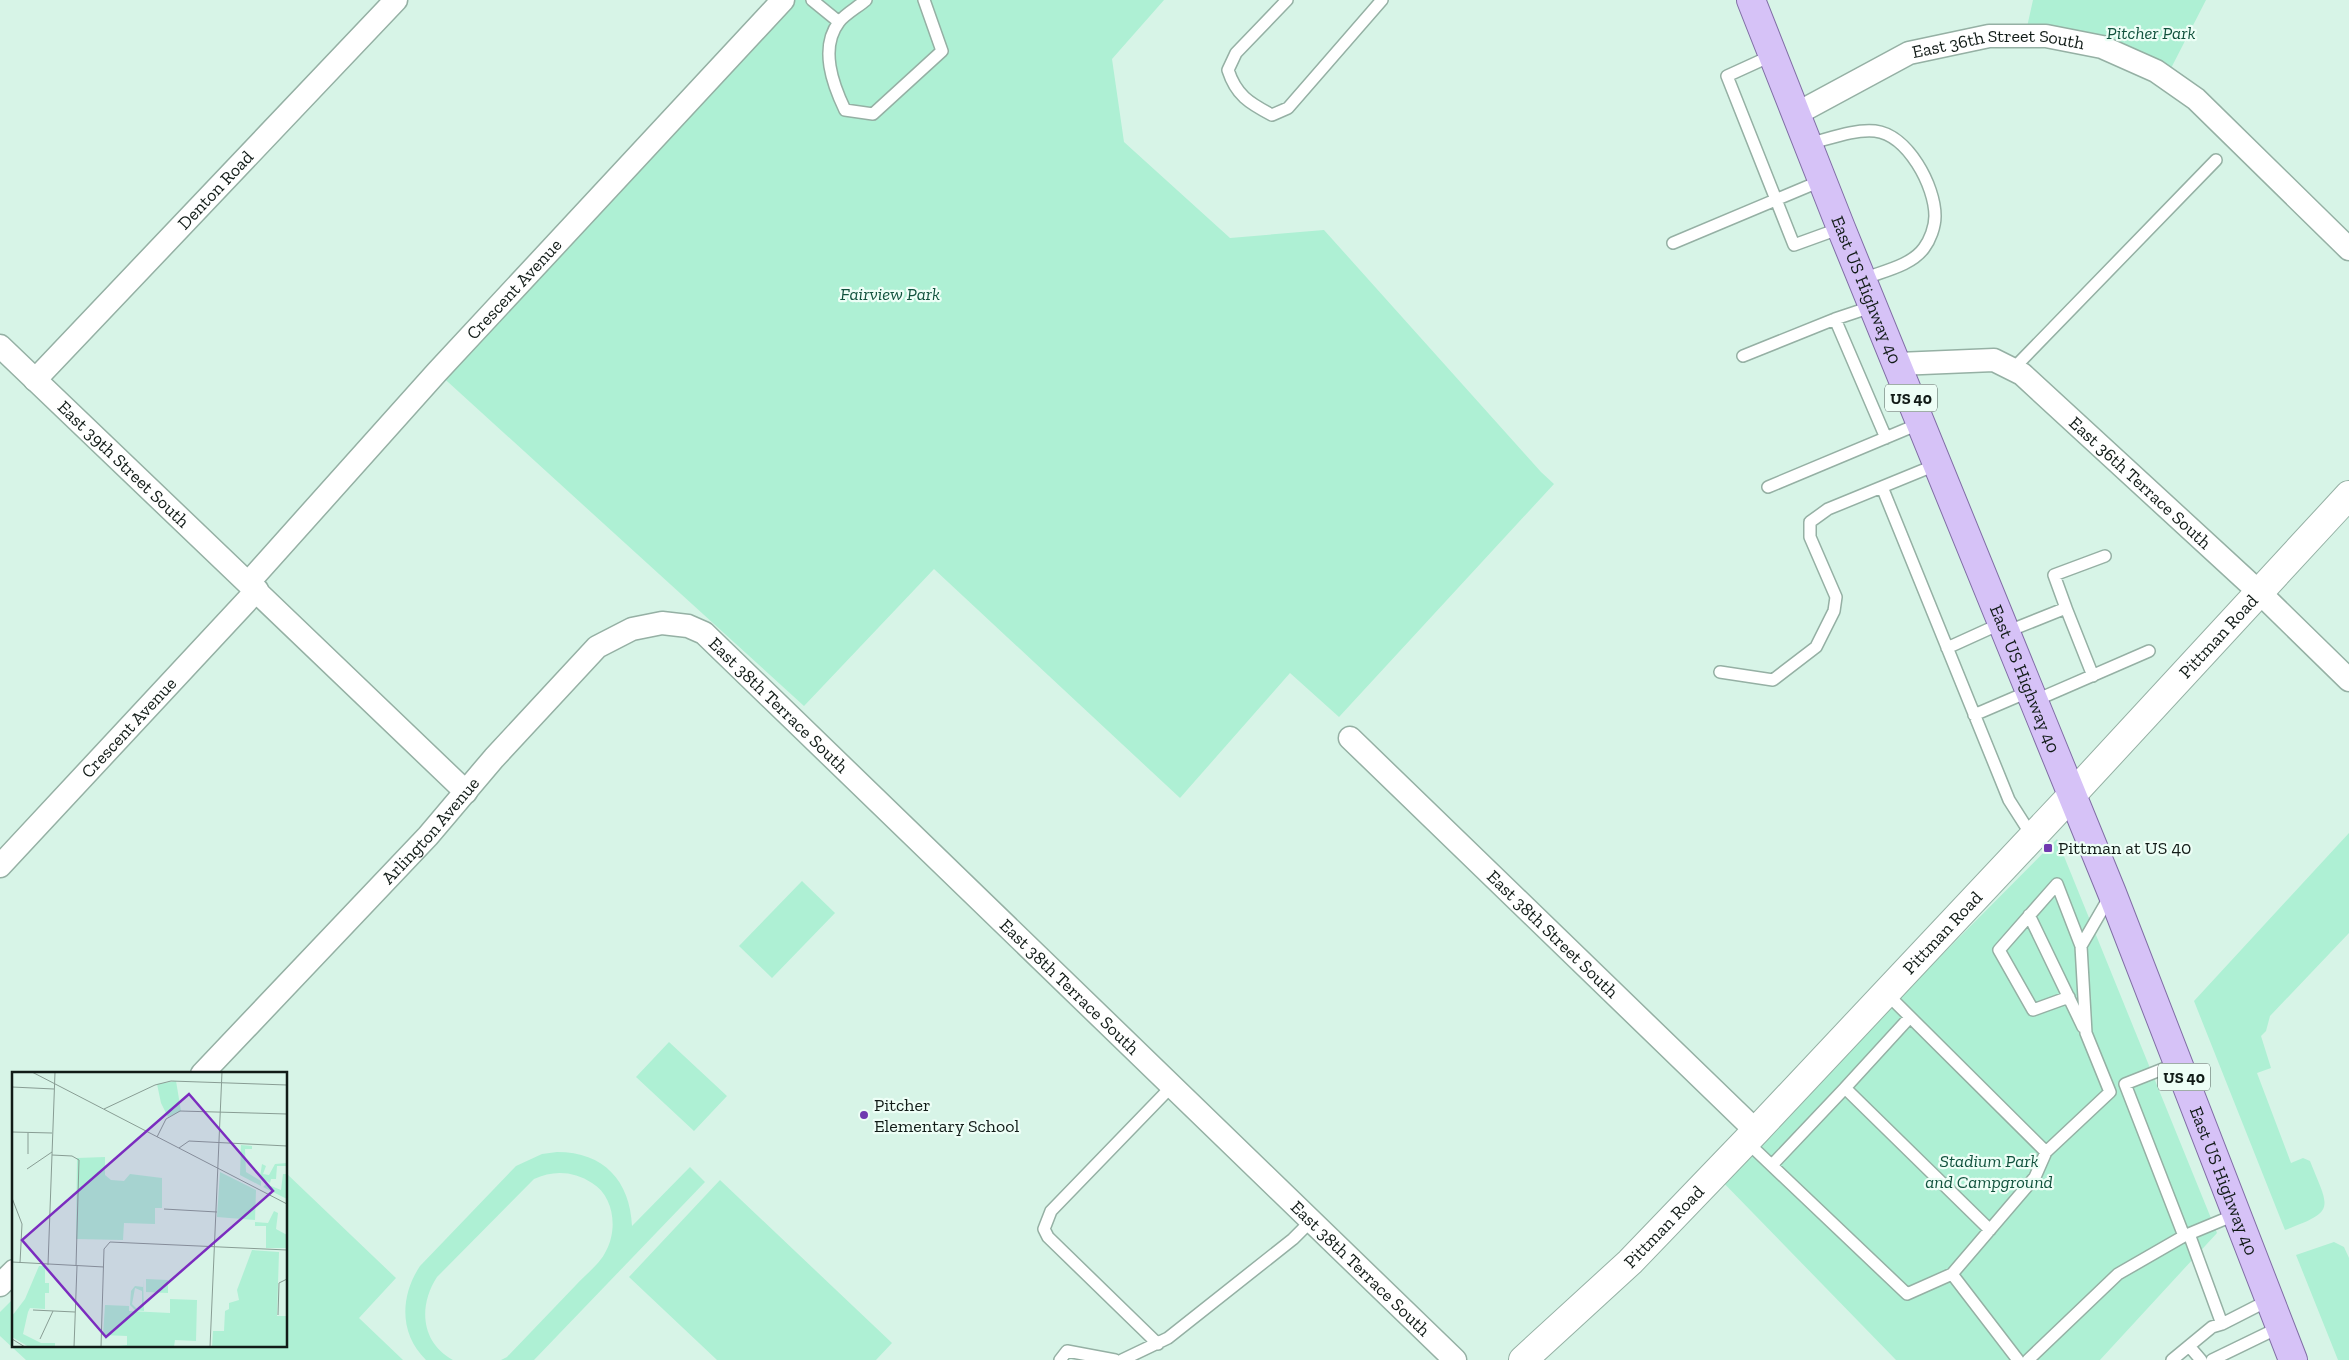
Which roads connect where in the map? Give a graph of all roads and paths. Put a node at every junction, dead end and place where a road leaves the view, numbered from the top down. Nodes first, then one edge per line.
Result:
1 (396, 0) edge
2 (783, 0) edge
3 (812, 0) edge
4 (866, 0) edge
5 (924, 0) edge
6 (1287, 0) edge
7 (1382, 0) edge
8 (1751, 0) edge
9 (839, 22) junction
10 (1773, 55) junction
11 (1796, 114) junction
12 (1808, 144) junction
13 (2216, 160) dead end
14 (1823, 180) junction
15 (1777, 200) junction
16 (1841, 228) junction
17 (1673, 243) dead end
18 (2349, 249) edge
19 (1863, 279) junction
20 (1874, 306) junction
21 (1835, 318) junction
22 (0, 346) edge
23 (1743, 356) dead end
24 (1898, 364) junction
25 (2012, 370) junction
26 (35, 380) junction
27 (1921, 423) junction
28 (1886, 438) junction
29 (1938, 464) junction
30 (1768, 487) dead end
31 (1882, 487) junction
32 (2349, 495) edge
33 (2105, 556) dead end
34 (253, 586) junction
35 (2259, 592) junction
36 (2066, 608) junction
37 (678, 625) joint
38 (2004, 628) junction
39 (1947, 648) junction
40 (2150, 651) dead end
41 (1720, 672) dead end
42 (2093, 676) junction
43 (2349, 680) edge
44 (2032, 696) junction
45 (1974, 715) junction
46 (1350, 738) dead end
47 (466, 792) junction
48 (2072, 795) junction
49 (2033, 837) junction
50 (0, 866) edge
51 (2112, 893) junction
52 (2029, 915) junction
53 (2081, 946) junction
54 (1886, 993) junction
55 (2069, 998) junction
56 (1910, 1018) junction
57 (2086, 1034) junction
58 (2178, 1063) junction
59 (204, 1072) edge
60 (2125, 1084) junction
61 (1172, 1086) junction
62 (1845, 1088) junction
63 (2110, 1092) junction
64 (1751, 1136) junction
65 (2046, 1152) junction
66 (1772, 1165) junction
67 (2237, 1214) junction
68 (1311, 1221) junction
69 (1990, 1230) junction
70 (2186, 1235) junction
71 (12, 1273) edge
72 (1952, 1274) junction
73 (0, 1286) edge
74 (2269, 1300) junction
75 (2222, 1324) junction
76 (2280, 1328) junction
77 (1158, 1344) junction
78 (2189, 1346) junction
79 (1060, 1360) edge
80 (1115, 1360) edge
81 (1122, 1360) edge
82 (1455, 1360) edge
83 (1523, 1360) edge
84 (2018, 1360) edge
85 (2028, 1360) edge
86 (2172, 1360) edge
87 (2201, 1360) edge
88 (2212, 1360) edge
89 (2293, 1360) edge

1 - 26 street, Denton Road
2 - 34 street, Crescent Avenue
3 - 9 lane
4 - 9 lane
5 - 9 lane
6 - 7 lane
8 - 10 main road, East US Highway 40 / US 40
10 - 11 main road, East US Highway 40 / US 40
10 - 15 lane
11 - 12 main road, East US Highway 40 / US 40
11 - 18 street, East 36th Street South
12 - 14 main road, East US Highway 40 / US 40
12 - 19 lane
13 - 25 lane
14 - 15 lane
14 - 16 main road, East US Highway 40 / US 40
15 - 16 lane
15 - 17 lane
16 - 19 main road, East US Highway 40 / US 40
19 - 20 main road, East US Highway 40 / US 40
20 - 21 lane
20 - 24 main road, East US Highway 40 / US 40
21 - 23 lane
21 - 28 lane
22 - 26 street, East 39th Street South
24 - 25 street, East 36th Terrace South
24 - 27 main road, East US Highway 40 / US 40
25 - 35 street, East 36th Terrace South
26 - 34 street, East 39th Street South
27 - 28 lane
27 - 29 main road, East US Highway 40 / US 40
28 - 30 lane
29 - 31 lane
29 - 38 main road, East US Highway 40 / US 40
31 - 39 lane
31 - 41 lane
32 - 35 street, Pittman Road
33 - 36 lane
34 - 47 street, East 39th Street South
34 - 50 street, Crescent Avenue
35 - 43 street, East 36th Terrace South
35 - 48 street, Pittman Road
36 - 38 lane
36 - 42 lane
37 - 47 street, Arlington Avenue
37 - 61 street, East 38th Terrace South
38 - 39 lane
38 - 44 main road, East US Highway 40 / US 40
39 - 45 lane
40 - 42 lane
42 - 44 lane
44 - 45 lane
44 - 48 main road, East US Highway 40 / US 40
45 - 49 lane
46 - 64 street, East 38th Street South
47 - 59 street, Arlington Avenue
48 - 49 street, Pittman Road
48 - 51 main road, East US Highway 40 / US 40
49 - 54 street, Pittman Road
51 - 53 lane
51 - 58 main road, East US Highway 40 / US 40
52 - 53 lane
52 - 55 lane
52 - 55 lane
53 - 57 lane
54 - 56 lane
54 - 64 street, Pittman Road
55 - 57 lane
56 - 62 lane
56 - 65 lane
57 - 63 lane
58 - 60 lane
58 - 67 main road, East US Highway 40 / US 40
60 - 63 lane
60 - 70 lane
61 - 68 street, East 38th Terrace South
61 - 77 lane
62 - 66 lane
62 - 69 lane
63 - 65 lane
64 - 66 lane
64 - 83 street, Pittman Road
65 - 69 lane
66 - 72 lane
67 - 70 lane
67 - 74 main road, East US Highway 40 / US 40
68 - 77 lane
68 - 82 street, East 38th Terrace South
69 - 72 lane
70 - 75 lane
70 - 85 lane
71 - 73 street
72 - 84 lane
74 - 75 lane
74 - 76 main road, East US Highway 40 / US 40
75 - 78 lane
76 - 88 lane
76 - 89 main road, East US Highway 40 / US 40
77 - 81 lane
78 - 86 lane
78 - 87 lane
79 - 80 lane

